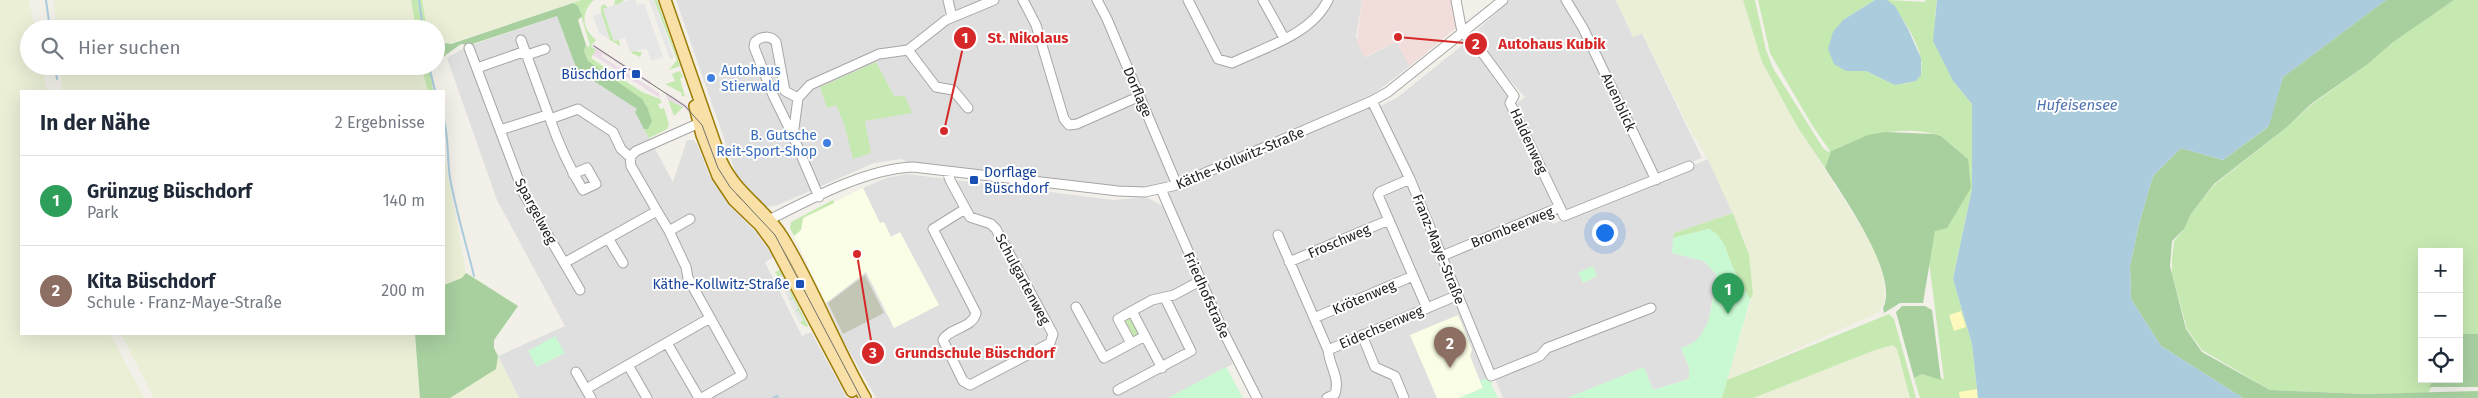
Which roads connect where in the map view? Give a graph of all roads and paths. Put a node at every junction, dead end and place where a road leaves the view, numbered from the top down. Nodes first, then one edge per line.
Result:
1 (665, 0) edge
2 (948, 0) edge
3 (994, 0) edge
4 (1023, 0) edge
5 (1097, 0) edge
6 (1188, 0) edge
7 (1263, 0) edge
8 (1328, 0) edge
9 (1456, 0) edge
10 (1503, 0) edge
11 (1566, 0) edge
12 (952, 17) junction
13 (1462, 32) junction
14 (1284, 38) junction
15 (521, 40) dead end
16 (469, 48) dead end
17 (545, 50) dead end
18 (908, 50) junction
19 (527, 55) junction
20 (477, 68) junction
21 (1140, 96) junction
22 (798, 98) junction
23 (1372, 101) junction
24 (968, 108) dead end
25 (549, 117) junction
26 (702, 122) junction
27 (500, 130) junction
28 (794, 136) junction
29 (630, 157) junction
30 (1689, 166) dead end
31 (947, 171) junction
32 (573, 174) dead end
33 (1410, 179) junction
34 (1656, 180) junction
35 (1177, 185) junction
36 (1161, 189) junction
37 (819, 197) junction
38 (798, 206) junction
39 (1560, 207) junction
40 (965, 209) junction
41 (657, 211) junction
42 (690, 219) dead end
43 (1389, 220) junction
44 (765, 222) junction
45 (782, 222) joint
46 (669, 231) junction
47 (1278, 235) dead end
48 (608, 238) junction
49 (1442, 256) junction
50 (1289, 262) junction
51 (564, 263) junction
52 (623, 263) dead end
53 (1414, 276) junction
54 (1200, 281) junction
55 (580, 290) dead end
56 (812, 294) junction
57 (1458, 295) junction
58 (1165, 298) junction
59 (1076, 307) dead end
60 (1427, 308) junction
61 (1651, 308) dead end
62 (1132, 311) junction
63 (710, 318) junction
64 (1314, 318) junction
65 (1362, 335) junction
66 (1145, 336) junction
67 (667, 342) junction
68 (1131, 343) junction
69 (1328, 350) junction
70 (628, 365) junction
71 (1162, 368) junction
72 (576, 372) dead end
73 (586, 389) junction
74 (1118, 390) dead end
75 (591, 398) edge
76 (647, 398) edge
77 (701, 398) edge
78 (856, 398) edge
79 (865, 398) edge
80 (1257, 398) edge
81 (1326, 398) edge
82 (1404, 398) edge

1 - 26 main road
2 - 12 street
3 - 12 street
4 - 21 street
5 - 21 street, Dorflage
6 - 14 street
7 - 14 street
8 - 14 street
9 - 13 street
10 - 13 street, Käthe-Kollwitz-Straße
11 - 34 street, Auenblick
12 - 18 street
13 - 23 street, Käthe-Kollwitz-Straße
13 - 39 street, Haldenweg
15 - 19 street
16 - 20 street, Spargelweg
17 - 19 street
18 - 22 street
18 - 24 street
19 - 20 street
19 - 25 street
20 - 27 street, Spargelweg
21 - 35 street, Dorflage
22 - 28 street
22 - 28 street
23 - 33 street, Franz-Maye-Straße
23 - 35 street, Käthe-Kollwitz-Straße
25 - 27 street
25 - 29 street
25 - 32 street
26 - 29 street
26 - 44 main road
27 - 51 street, Spargelweg
28 - 37 street
29 - 41 street
30 - 34 street, Brombeerweg
31 - 36 street, Käthe-Kollwitz-Straße
31 - 37 street, Käthe-Kollwitz-Straße
31 - 40 street, Schulgartenweg
33 - 43 street
33 - 49 street, Franz-Maye-Straße
34 - 39 street, Brombeerweg
35 - 36 street, Käthe-Kollwitz-Straße
36 - 54 street, Friedhofstraße
37 - 38 street, Käthe-Kollwitz-Straße
38 - 44 street, Käthe-Kollwitz-Straße
38 - 45 street
39 - 49 street, Brombeerweg
40 - 40 street, Schulgartenweg
41 - 46 street
41 - 48 street
42 - 46 street
43 - 50 street, Froschweg
43 - 53 street
44 - 56 main road
44 - 78 main road
45 - 56 main road
46 - 63 street
47 - 50 street
48 - 51 street
48 - 52 street
49 - 57 street, Franz-Maye-Straße
50 - 64 street
51 - 55 street, Spargelweg
53 - 60 street
53 - 64 street, Krötenweg
54 - 58 street
54 - 80 street, Friedhofstraße
56 - 79 main road
57 - 60 street, Eidechsenweg
57 - 61 street, Franz-Maye-Straße
58 - 62 street
58 - 71 street
59 - 68 street
60 - 65 street, Eidechsenweg
62 - 66 street
62 - 68 street
63 - 67 street
63 - 77 street
64 - 69 street
65 - 69 street, Eidechsenweg
65 - 82 street
66 - 68 street
66 - 71 street
67 - 70 street
67 - 77 street
69 - 81 street, Eidechsenweg
70 - 73 street
70 - 76 street
71 - 74 street
72 - 73 street
73 - 75 street

